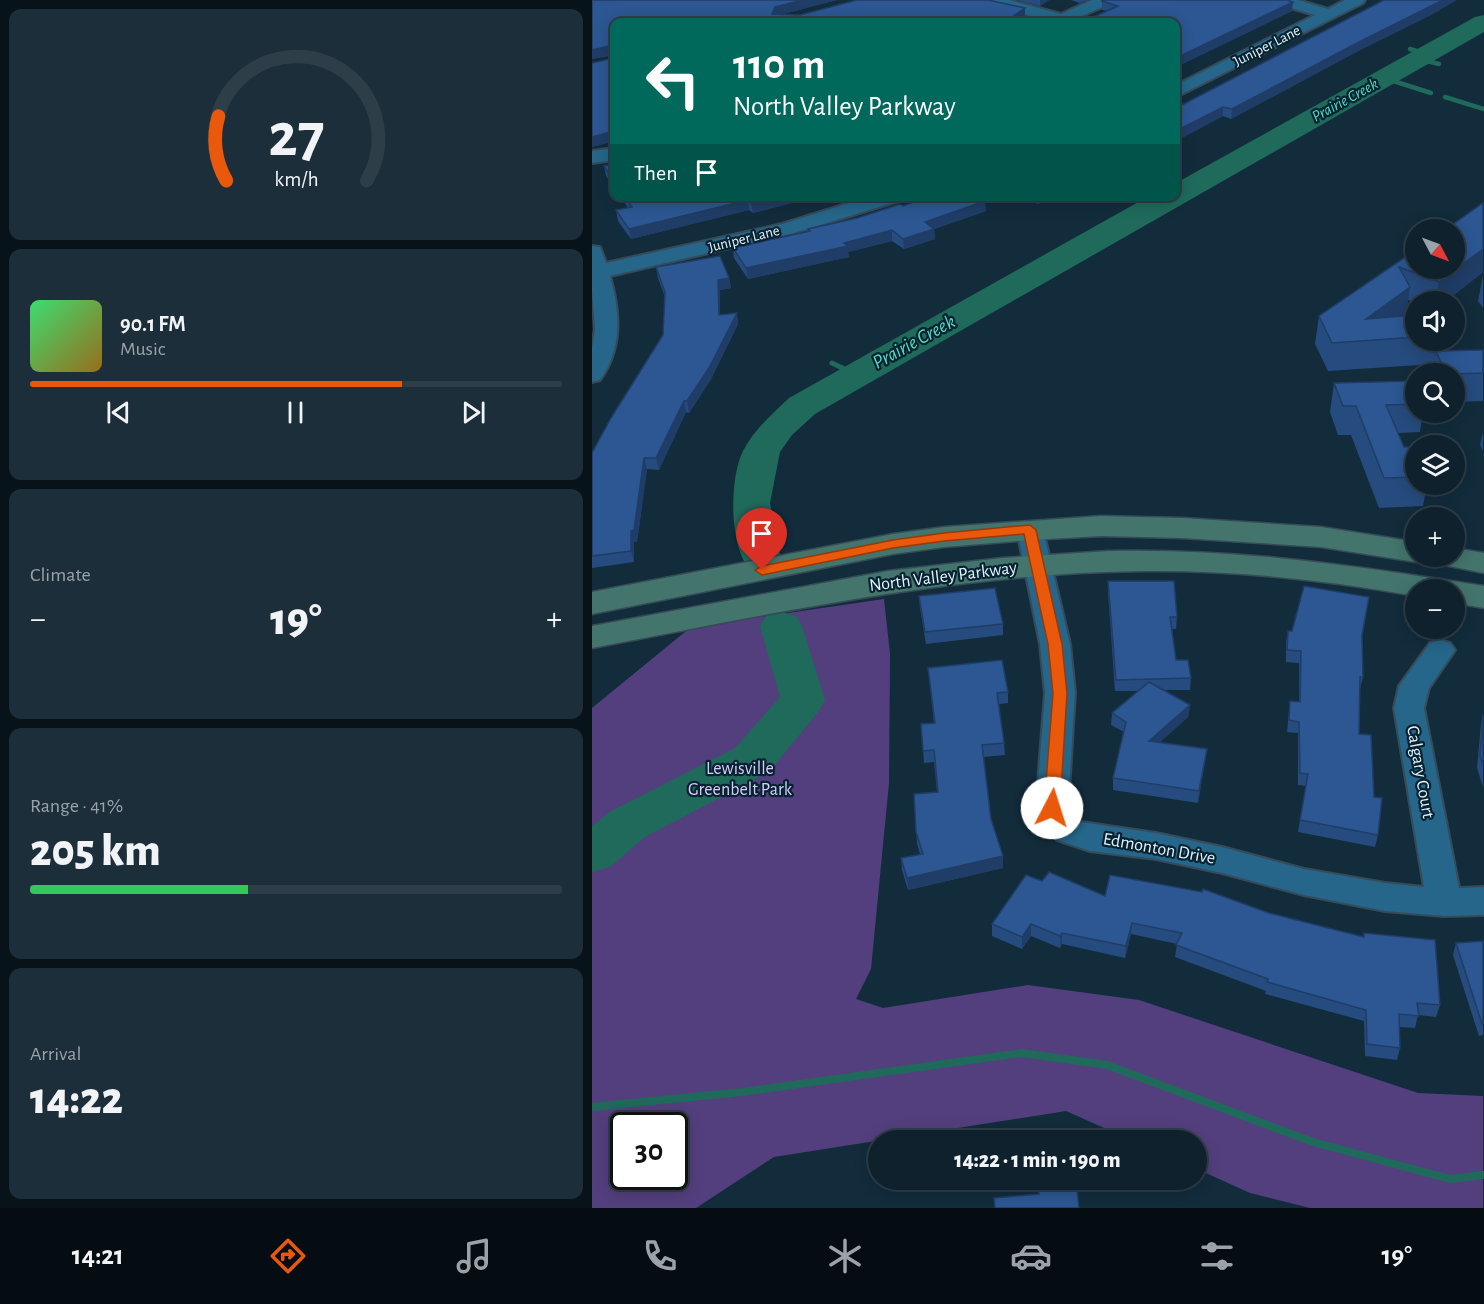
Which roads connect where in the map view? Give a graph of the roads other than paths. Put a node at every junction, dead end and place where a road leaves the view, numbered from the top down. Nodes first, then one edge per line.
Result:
1 (979, 0) edge
2 (1106, 0) edge
3 (1280, 0) edge
4 (1357, 0) edge
5 (1329, 14) junction
6 (1049, 18) edge
7 (1065, 18) edge
8 (1180, 90) edge
9 (610, 155) edge
10 (592, 158) edge
11 (879, 201) edge
12 (594, 266) edge
13 (592, 375) edge
14 (1030, 530) junction
15 (1348, 541) junction
16 (1405, 550) edge
17 (1465, 560) edge
18 (1483, 563) edge
19 (1037, 566) junction
20 (1352, 576) junction
21 (1405, 584) edge
22 (1465, 594) edge
23 (1483, 597) edge
24 (592, 603) edge
25 (592, 637) edge
26 (1440, 650) dead end
27 (1483, 901) edge
28 (1444, 902) junction

1 - 6 street
2 - 7 street
3 - 5 street
4 - 5 street, Juniper Lane
5 - 8 street, Juniper Lane
9 - 10 street
11 - 12 street, Juniper Lane
12 - 13 street
14 - 15 street, North Valley Parkway
14 - 19 street, Edmonton Drive
14 - 24 street, North Valley Parkway
15 - 16 street, North Valley Parkway
15 - 20 street
17 - 18 street
19 - 20 street, North Valley Parkway
19 - 25 street, North Valley Parkway
19 - 28 street, Edmonton Drive
20 - 21 street, North Valley Parkway
22 - 23 street
26 - 28 street, Calgary Court
27 - 28 street, Edmonton Drive

